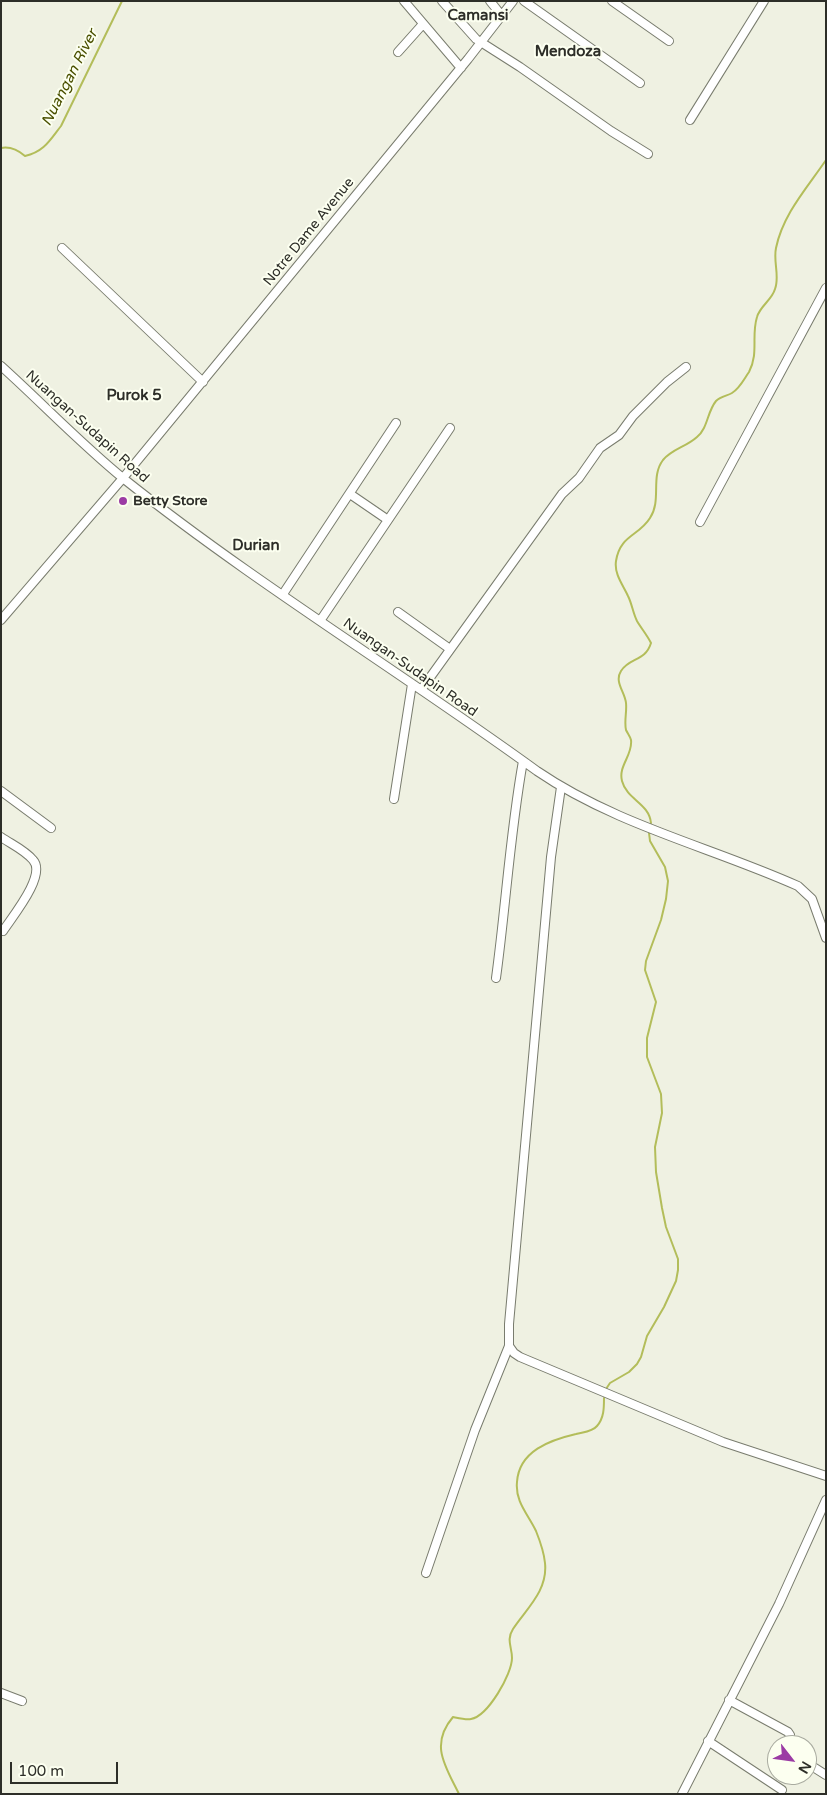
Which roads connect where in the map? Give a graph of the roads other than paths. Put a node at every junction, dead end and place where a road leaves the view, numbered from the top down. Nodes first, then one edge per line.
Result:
1 (404, 1) edge
2 (442, 1) edge
3 (490, 1) edge
4 (514, 1) edge
5 (524, 1) edge
6 (612, 1) edge
7 (764, 1) edge
8 (502, 16) junction
9 (423, 24) junction
10 (669, 41) dead end
11 (481, 42) junction
12 (398, 52) dead end
13 (461, 68) junction
14 (640, 83) dead end
15 (690, 120) dead end
16 (648, 154) dead end
17 (62, 248) dead end
18 (826, 288) edge
19 (1, 366) edge
20 (686, 367) dead end
21 (203, 382) junction
22 (396, 424) dead end
23 (450, 428) dead end
24 (123, 478) junction
25 (350, 494) junction
26 (388, 520) junction
27 (700, 522) dead end
28 (283, 594) junction
29 (398, 612) dead end
30 (1, 620) edge
31 (320, 621) junction
32 (450, 649) junction
33 (412, 684) junction
34 (421, 690) junction
35 (523, 762) junction
36 (561, 787) junction
37 (1, 791) edge
38 (394, 799) dead end
39 (51, 828) dead end
40 (1, 837) edge
41 (1, 916) edge
42 (9, 922) junction
43 (3, 931) dead end
44 (826, 938) edge
45 (496, 978) dead end
46 (509, 1346) junction
47 (826, 1476) edge
48 (826, 1500) edge
49 (426, 1573) dead end
50 (1, 1692) edge
51 (729, 1700) junction
52 (22, 1701) dead end
53 (790, 1735) edge
54 (708, 1742) junction
55 (782, 1790) dead end
56 (682, 1794) edge

1 - 9 street
2 - 11 street
3 - 8 street
4 - 8 street, Notre Dame Avenue
5 - 14 street
6 - 10 street
7 - 15 street
8 - 11 street, Notre Dame Avenue
9 - 12 street
9 - 13 street
11 - 13 street, Notre Dame Avenue
11 - 16 street
13 - 21 street, Notre Dame Avenue
17 - 21 street
18 - 27 street
19 - 24 street, Nuangan-Sudapin Road
20 - 32 street
21 - 24 street, Notre Dame Avenue
22 - 25 street
23 - 26 street
24 - 28 street, Nuangan-Sudapin Road
24 - 30 street, Notre Dame Avenue
25 - 26 street
25 - 28 street
26 - 31 street
28 - 31 street, Nuangan-Sudapin Road
29 - 32 street
31 - 33 street, Nuangan-Sudapin Road
32 - 34 street
33 - 34 street, Nuangan-Sudapin Road
33 - 38 street
34 - 35 street, Nuangan-Sudapin Road
35 - 36 street, Nuangan-Sudapin Road
35 - 45 street
36 - 44 street, Nuangan-Sudapin Road
36 - 46 street
37 - 39 street
40 - 42 street
41 - 42 street
42 - 43 street
46 - 47 street
46 - 49 street
48 - 51 street
50 - 52 street
51 - 53 street
51 - 54 street
54 - 55 street
54 - 56 street

